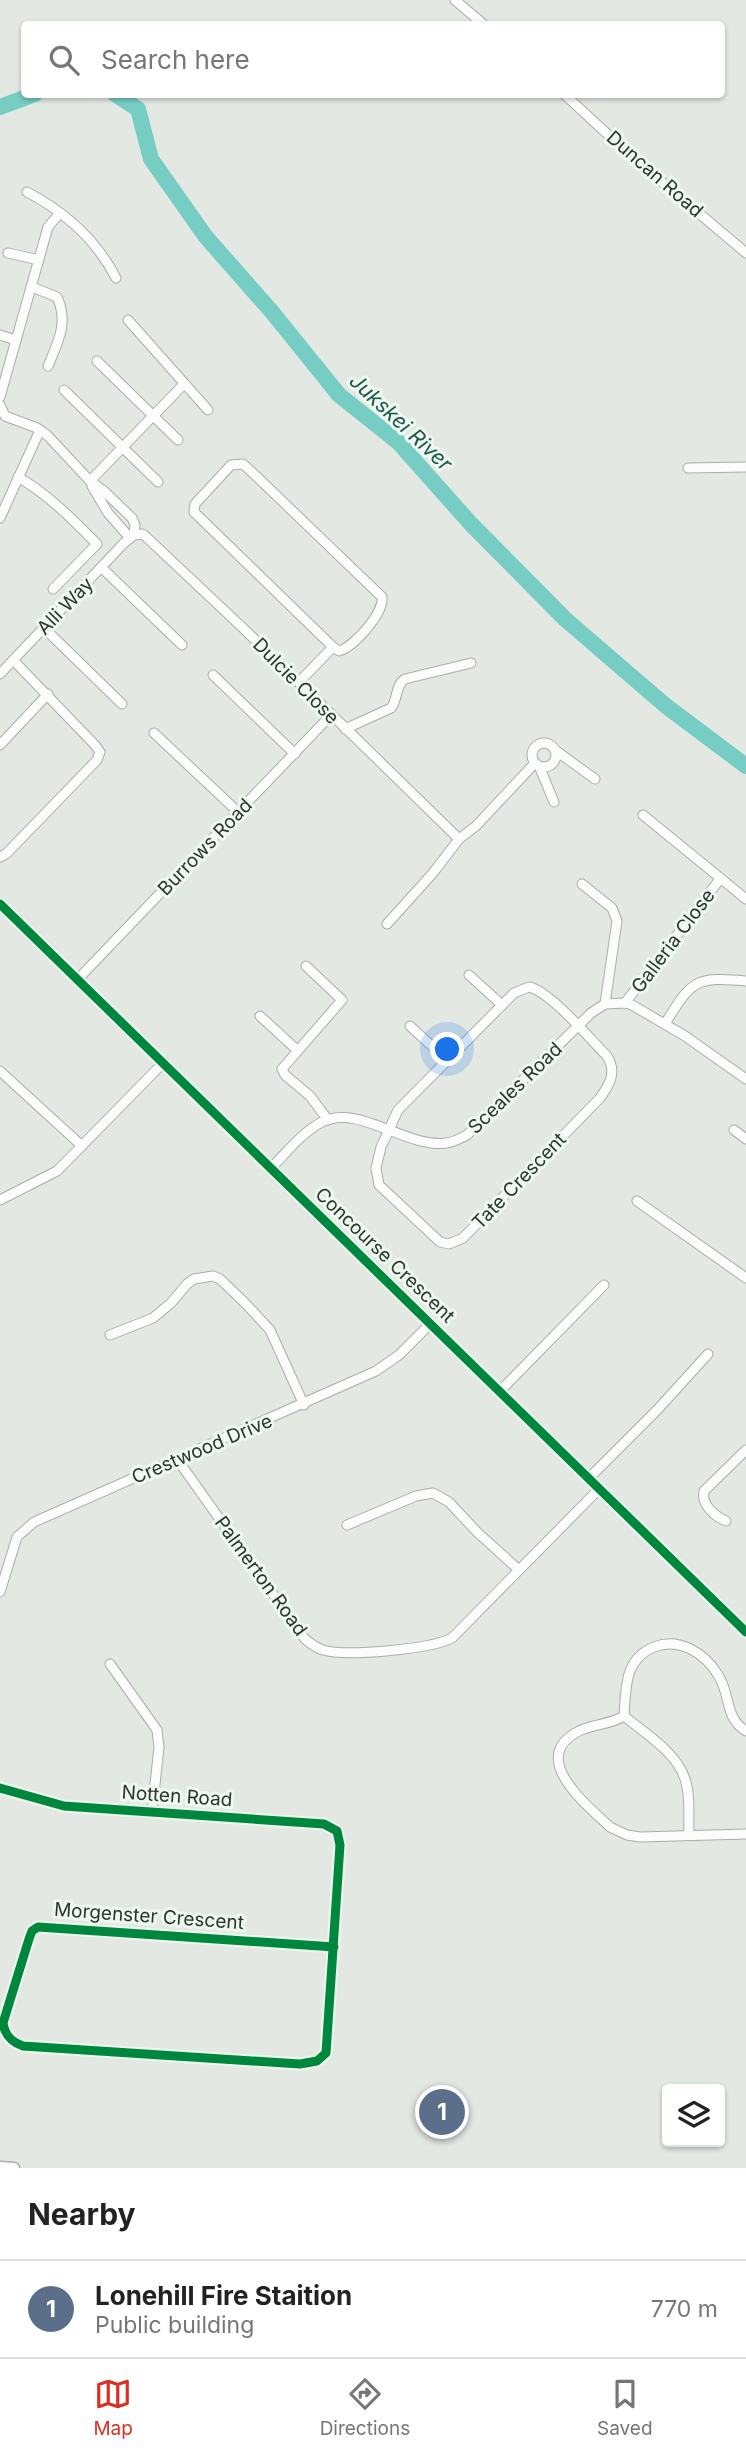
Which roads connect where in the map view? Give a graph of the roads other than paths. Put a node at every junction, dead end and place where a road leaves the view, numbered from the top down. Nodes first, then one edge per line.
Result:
1 (455, 0) edge
2 (480, 21) edge
3 (568, 98) edge
4 (27, 192) dead end
5 (60, 213) junction
6 (8, 253) dead end
7 (746, 253) edge
8 (39, 260) junction
9 (116, 278) dead end
10 (32, 287) junction
11 (128, 320) dead end
12 (0, 335) edge
13 (16, 340) junction
14 (97, 361) dead end
15 (48, 366) dead end
16 (184, 384) junction
17 (64, 390) dead end
18 (0, 397) edge
19 (0, 405) edge
20 (208, 410) dead end
21 (154, 416) junction
22 (40, 430) junction
23 (178, 440) dead end
24 (124, 448) junction
25 (746, 467) edge
26 (688, 468) dead end
27 (18, 477) junction
28 (90, 481) junction
29 (158, 482) dead end
30 (3, 505) edge
31 (0, 518) edge
32 (132, 537) junction
33 (102, 568) junction
34 (53, 589) dead end
35 (44, 628) junction
36 (182, 645) dead end
37 (333, 647) junction
38 (13, 660) junction
39 (471, 663) dead end
40 (0, 674) edge
41 (213, 675) dead end
42 (299, 682) junction
43 (48, 694) junction
44 (122, 704) dead end
45 (331, 715) junction
46 (345, 729) junction
47 (153, 733) dead end
48 (0, 745) edge
49 (555, 750) junction
50 (295, 754) junction
51 (537, 764) junction
52 (595, 779) dead end
53 (554, 802) dead end
54 (238, 812) junction
55 (643, 815) dead end
56 (459, 839) junction
57 (0, 857) edge
58 (720, 879) junction
59 (583, 884) dead end
60 (746, 899) edge
61 (0, 904) edge
62 (387, 924) dead end
63 (306, 966) dead end
64 (469, 975) dead end
65 (78, 979) junction
66 (746, 981) edge
67 (625, 1003) junction
68 (605, 1004) junction
69 (502, 1005) junction
70 (260, 1016) dead end
71 (665, 1024) junction
72 (410, 1026) dead end
73 (578, 1028) junction
74 (297, 1049) junction
75 (447, 1059) junction
76 (164, 1062) junction
77 (0, 1070) edge
78 (746, 1079) edge
79 (328, 1120) junction
80 (734, 1130) dead end
81 (390, 1131) junction
82 (746, 1139) edge
83 (82, 1146) junction
84 (271, 1167) junction
85 (0, 1200) edge
86 (637, 1201) dead end
87 (746, 1278) edge
88 (604, 1285) dead end
89 (430, 1324) junction
90 (110, 1335) dead end
91 (708, 1354) dead end
92 (500, 1391) junction
93 (304, 1405) junction
94 (746, 1450) edge
95 (177, 1459) junction
96 (589, 1478) junction
97 (599, 1489) junction
98 (726, 1521) dead end
99 (347, 1525) dead end
100 (519, 1570) junction
101 (0, 1592) edge
102 (746, 1632) edge
103 (110, 1664) dead end
104 (625, 1716) junction
105 (746, 1731) edge
106 (0, 1788) edge
107 (152, 1812) junction
108 (689, 1834) junction
109 (746, 1834) edge
110 (334, 1947) junction
111 (0, 2167) edge
112 (14, 2168) edge

1 - 2 street
3 - 7 street, Duncan Road
4 - 5 street
5 - 8 street
5 - 9 street
6 - 8 street
8 - 10 street
10 - 13 street
10 - 15 street
11 - 16 street
12 - 13 street
13 - 18 street
14 - 21 street
16 - 20 street
16 - 21 street
17 - 24 street
19 - 22 street
21 - 23 street
21 - 24 street
22 - 27 street
22 - 28 street
24 - 28 street
24 - 29 street
25 - 26 street
27 - 30 street
27 - 34 street
28 - 32 street
28 - 32 street
30 - 31 street
32 - 33 street, Alli Way
32 - 42 street, Dulcie Close
33 - 35 street, Alli Way
33 - 36 street
35 - 38 street, Alli Way
35 - 44 street
37 - 37 street
37 - 42 street
38 - 40 street, Alli Way
38 - 43 street
39 - 46 street
41 - 50 street
42 - 45 street, Dulcie Close
43 - 48 street
43 - 57 street
45 - 46 street, Dulcie Close
45 - 50 street, Burrows Road
46 - 56 street, Dulcie Close
47 - 54 street
49 - 51 street
49 - 51 street
49 - 52 street
50 - 54 street, Burrows Road
51 - 53 street
51 - 56 street
54 - 65 street, Burrows Road
55 - 58 street, Galleria Close
56 - 62 street
58 - 60 street, Galleria Close
58 - 67 street, Galleria Close
59 - 68 street
61 - 65 street, Concourse Crescent
63 - 74 street
64 - 69 street
65 - 76 street, Concourse Crescent
66 - 71 street
67 - 68 street
67 - 71 street
68 - 73 street, Sceales Road
69 - 73 street
69 - 75 street
70 - 74 street
71 - 78 street
72 - 75 street
73 - 81 street, Sceales Road
73 - 81 street, Tate Crescent
74 - 79 street
75 - 81 street
76 - 83 street
76 - 84 street, Concourse Crescent
77 - 83 street
79 - 81 street, Sceales Road
79 - 84 street
80 - 82 street
83 - 85 street
84 - 89 street, Concourse Crescent
86 - 87 street
88 - 92 street
89 - 92 street, Concourse Crescent
89 - 93 street, Crestwood Drive
90 - 93 street
91 - 96 street
92 - 96 street, Concourse Crescent
93 - 95 street, Crestwood Drive
94 - 98 street
95 - 100 street, Palmerton Road
95 - 101 street, Crestwood Drive
96 - 97 street, Concourse Crescent
97 - 100 street, Palmerton Road
97 - 102 street, Concourse Crescent
99 - 100 street
103 - 107 street
104 - 105 street
104 - 108 street
104 - 108 street
106 - 107 street, Notten Road
107 - 110 street, Notten Road
108 - 109 street
110 - 110 street, Morgenster Crescent
111 - 112 street

